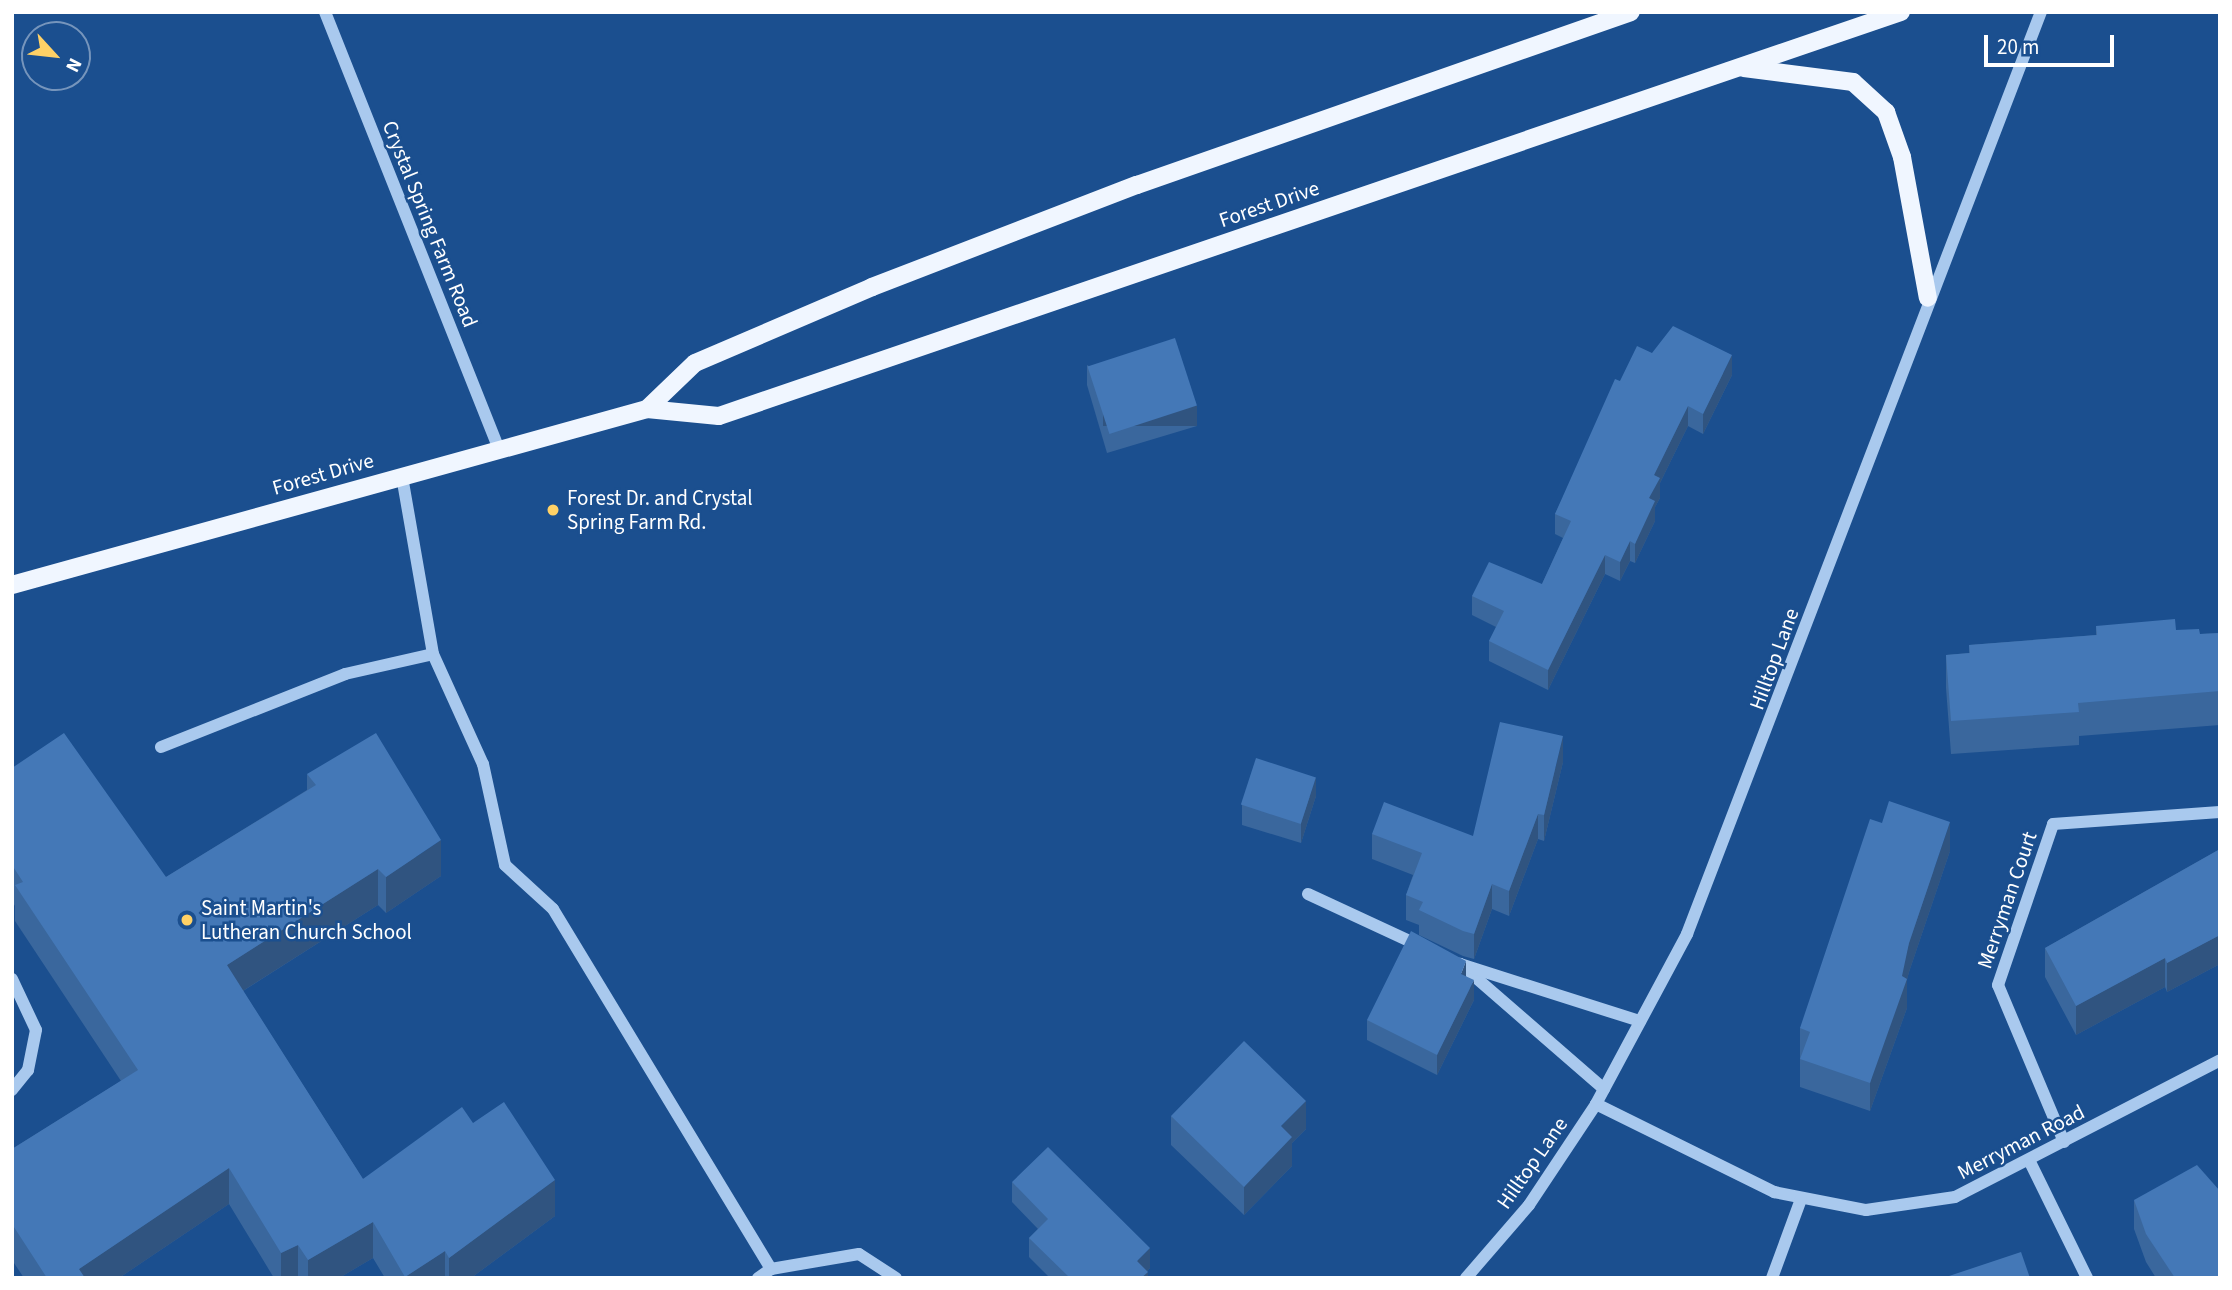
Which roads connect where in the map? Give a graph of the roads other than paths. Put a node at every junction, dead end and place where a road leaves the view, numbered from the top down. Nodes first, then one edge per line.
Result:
1 (325, 12) edge
2 (1632, 12) edge
3 (1901, 12) edge
4 (2041, 12) edge
5 (1740, 67) junction
6 (1928, 298) junction
7 (648, 409) junction
8 (499, 449) junction
9 (402, 476) junction
10 (12, 585) edge
11 (433, 654) junction
12 (161, 747) dead end
13 (2220, 811) edge
14 (1308, 894) dead end
15 (1435, 953) edge
16 (1447, 958) edge
17 (1460, 964) junction
18 (12, 979) edge
19 (1640, 1021) junction
20 (2220, 1060) edge
21 (1604, 1089) junction
22 (12, 1090) edge
23 (1596, 1104) junction
24 (2064, 1142) junction
25 (2030, 1162) junction
26 (1801, 1199) junction
27 (771, 1269) junction
28 (758, 1278) edge
29 (896, 1278) edge
30 (1466, 1278) edge
31 (1772, 1278) edge
32 (2087, 1278) edge

1 - 8 street, Crystal Spring Farm Road
2 - 7 main road, Forest Drive
3 - 5 main road, Forest Drive
4 - 6 street, Hilltop Lane
5 - 6 main road
5 - 7 main road, Forest Drive
6 - 19 street, Hilltop Lane
7 - 8 main road, Forest Drive
8 - 9 main road, Forest Drive
9 - 10 main road, Forest Drive
9 - 11 street
11 - 12 street
11 - 27 street
13 - 24 street, Merryman Court
14 - 15 street
16 - 17 street
17 - 19 street
17 - 21 street
18 - 22 street
19 - 21 street, Hilltop Lane
20 - 24 street, Merryman Road
21 - 23 street, Hilltop Lane
23 - 26 street, Merryman Road
23 - 30 street, Hilltop Lane
24 - 25 street, Merryman Road
25 - 26 street, Merryman Road
25 - 32 street
26 - 31 street
27 - 28 street
27 - 29 street

